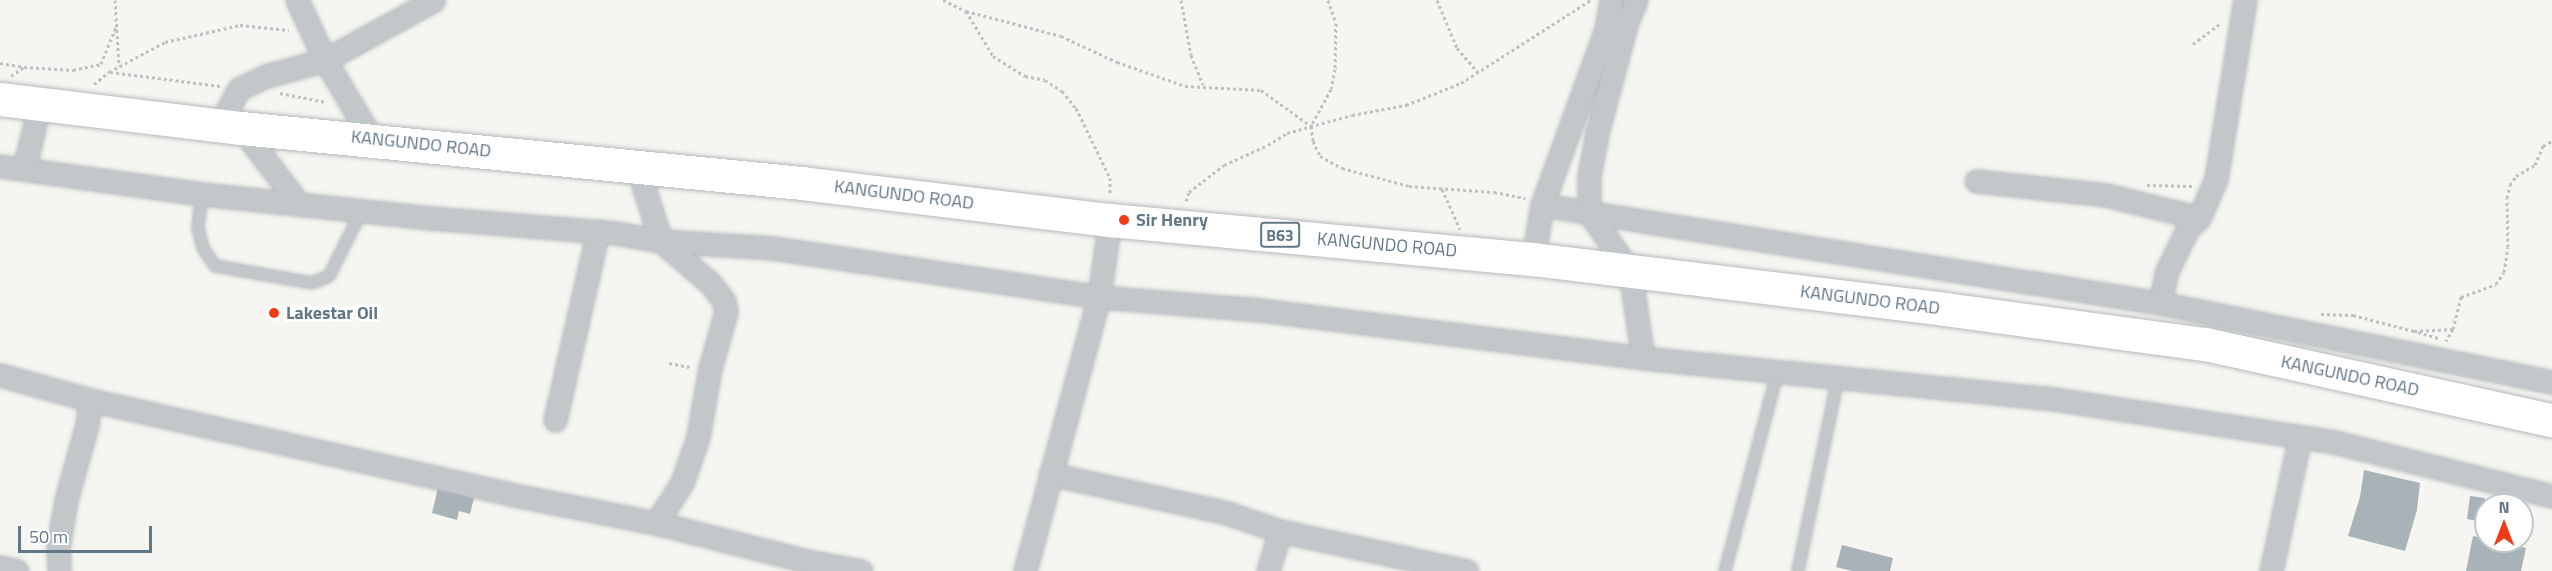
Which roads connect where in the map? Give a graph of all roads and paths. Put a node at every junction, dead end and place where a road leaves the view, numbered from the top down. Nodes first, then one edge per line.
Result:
1 (115, 0) edge
2 (297, 0) edge
3 (434, 0) edge
4 (943, 0) edge
5 (1181, 0) edge
6 (1328, 0) edge
7 (1437, 0) edge
8 (1591, 0) edge
9 (1611, 0) edge
10 (1636, 0) edge
11 (2244, 3) edge
12 (966, 11) junction
13 (116, 27) junction
14 (312, 32) junction
15 (2193, 44) dead end
16 (325, 60) junction
17 (0, 63) edge
18 (119, 66) junction
19 (24, 67) junction
20 (1478, 72) junction
21 (1205, 86) junction
22 (4, 88) edge
23 (55, 105) junction
24 (230, 126) junction
25 (1311, 126) junction
26 (372, 139) junction
27 (2552, 141) edge
28 (0, 166) edge
29 (637, 166) junction
30 (24, 169) junction
31 (1976, 181) dead end
32 (2136, 185) dead end
33 (2212, 188) junction
34 (1442, 189) junction
35 (202, 194) junction
36 (299, 204) junction
37 (1542, 205) junction
38 (362, 210) junction
39 (1589, 213) junction
40 (2199, 218) junction
41 (1110, 220) junction
42 (1177, 226) junction
43 (598, 231) junction
44 (661, 241) junction
45 (1472, 253) junction
46 (1533, 259) junction
47 (1630, 271) junction
48 (1099, 297) junction
49 (2160, 303) junction
50 (2311, 316) dead end
51 (2453, 329) junction
52 (2415, 330) junction
53 (2445, 351) junction
54 (1643, 358) junction
55 (1778, 370) junction
56 (0, 375) edge
57 (1838, 377) junction
58 (2552, 382) edge
59 (90, 400) junction
60 (555, 420) dead end
61 (2552, 420) edge
62 (2300, 437) junction
63 (1050, 474) junction
64 (2552, 496) edge
65 (656, 523) junction
66 (1280, 531) junction
67 (0, 567) edge
68 (17, 571) edge
69 (59, 571) edge
70 (861, 571) edge
71 (1024, 571) edge
72 (1268, 571) edge
73 (1467, 571) edge
74 (1725, 571) edge
75 (1798, 571) edge
76 (2271, 571) edge

1 - 13 path
2 - 14 street
3 - 16 street
4 - 12 path
5 - 21 path
6 - 25 path
7 - 20 path
8 - 20 path
9 - 37 street
10 - 39 street
11 - 15 path
11 - 33 street
12 - 21 path
12 - 41 path
13 - 18 path
13 - 19 path
14 - 16 street
14 - 18 path
16 - 24 street
16 - 26 street
17 - 19 path
18 - 23 path
19 - 22 path
20 - 25 path
21 - 25 path
22 - 23 highway, KANGUNDO ROAD / B63
23 - 24 highway, KANGUNDO ROAD / B63
23 - 30 street
24 - 26 highway, KANGUNDO ROAD / B63
24 - 36 street
25 - 34 path
25 - 42 path
26 - 29 highway, KANGUNDO ROAD / B63
27 - 51 path
28 - 30 street
29 - 41 highway, KANGUNDO ROAD / B63
29 - 44 street
30 - 35 street
31 - 40 street
32 - 33 path
33 - 40 street
34 - 37 path
34 - 45 path
35 - 36 street
35 - 38 lane
36 - 38 street
37 - 39 street
37 - 46 street
38 - 43 street
39 - 47 street
39 - 49 street
40 - 49 street
41 - 42 highway, KANGUNDO ROAD / B63
41 - 48 street
42 - 45 highway, KANGUNDO ROAD / B63
43 - 44 street
43 - 60 street
44 - 48 street
44 - 65 street
45 - 46 highway, KANGUNDO ROAD / B63
46 - 47 highway, KANGUNDO ROAD / B63
47 - 54 street
47 - 61 highway, KANGUNDO ROAD / B63
48 - 54 street
48 - 63 street
49 - 53 street
50 - 52 path
51 - 52 path
51 - 53 path
52 - 53 path
53 - 58 street
54 - 55 street
55 - 57 street
55 - 74 lane
56 - 59 street
57 - 62 street
57 - 75 lane
59 - 65 street
59 - 69 street
62 - 64 street
62 - 76 street
63 - 66 street
63 - 71 street
65 - 70 street
66 - 72 street
66 - 73 street
67 - 68 street

